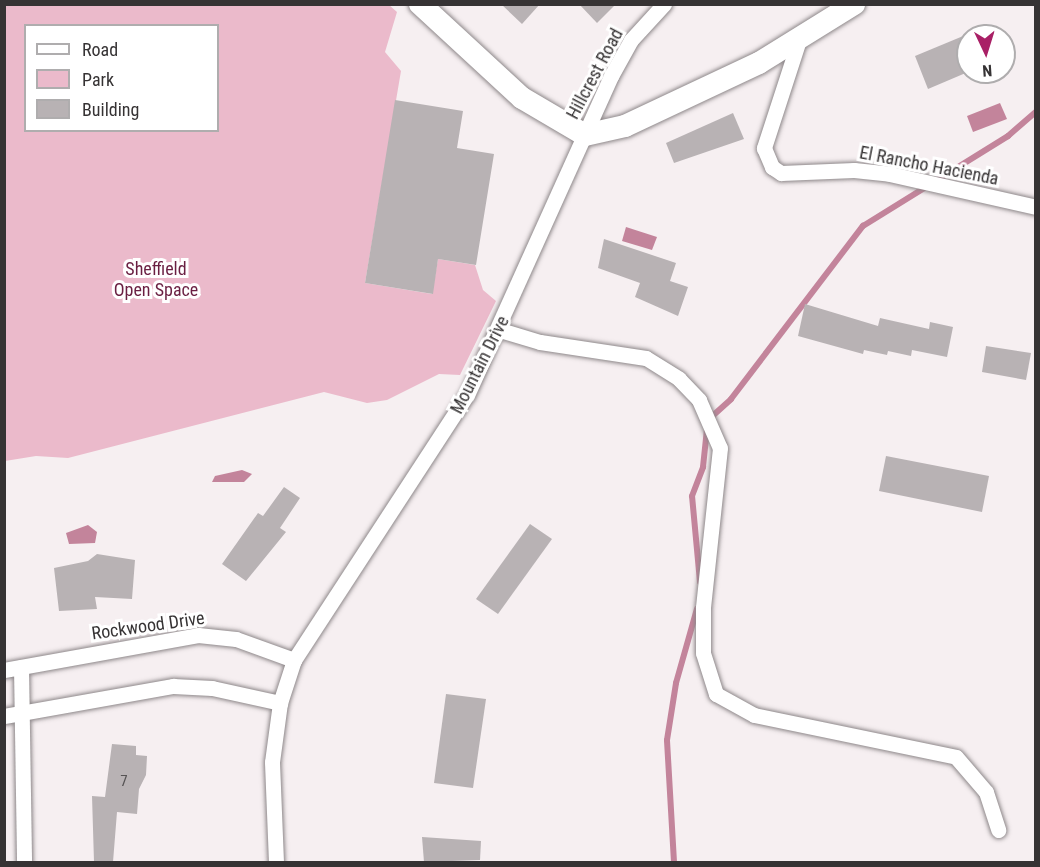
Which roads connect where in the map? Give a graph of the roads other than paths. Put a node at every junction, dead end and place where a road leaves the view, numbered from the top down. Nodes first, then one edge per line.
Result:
1 (420, 4) edge
2 (664, 4) edge
3 (854, 4) edge
4 (799, 40) junction
5 (585, 135) junction
6 (1035, 207) edge
7 (500, 330) junction
8 (294, 660) junction
9 (21, 667) junction
10 (4, 670) edge
11 (280, 703) junction
12 (23, 712) junction
13 (4, 716) edge
14 (999, 830) dead end
15 (24, 862) edge
16 (276, 862) edge

1 - 5 main road
2 - 5 street, Hillcrest Road
3 - 4 main road
4 - 5 main road
4 - 6 street, El Rancho Hacienda
5 - 7 street, Mountain Drive
7 - 8 street, Mountain Drive
7 - 14 street
8 - 9 street, Rockwood Drive
8 - 11 street, Mountain Drive
9 - 10 street, Rockwood Drive
9 - 12 street
11 - 12 street
11 - 16 street, Mountain Drive
12 - 13 street
12 - 15 street

